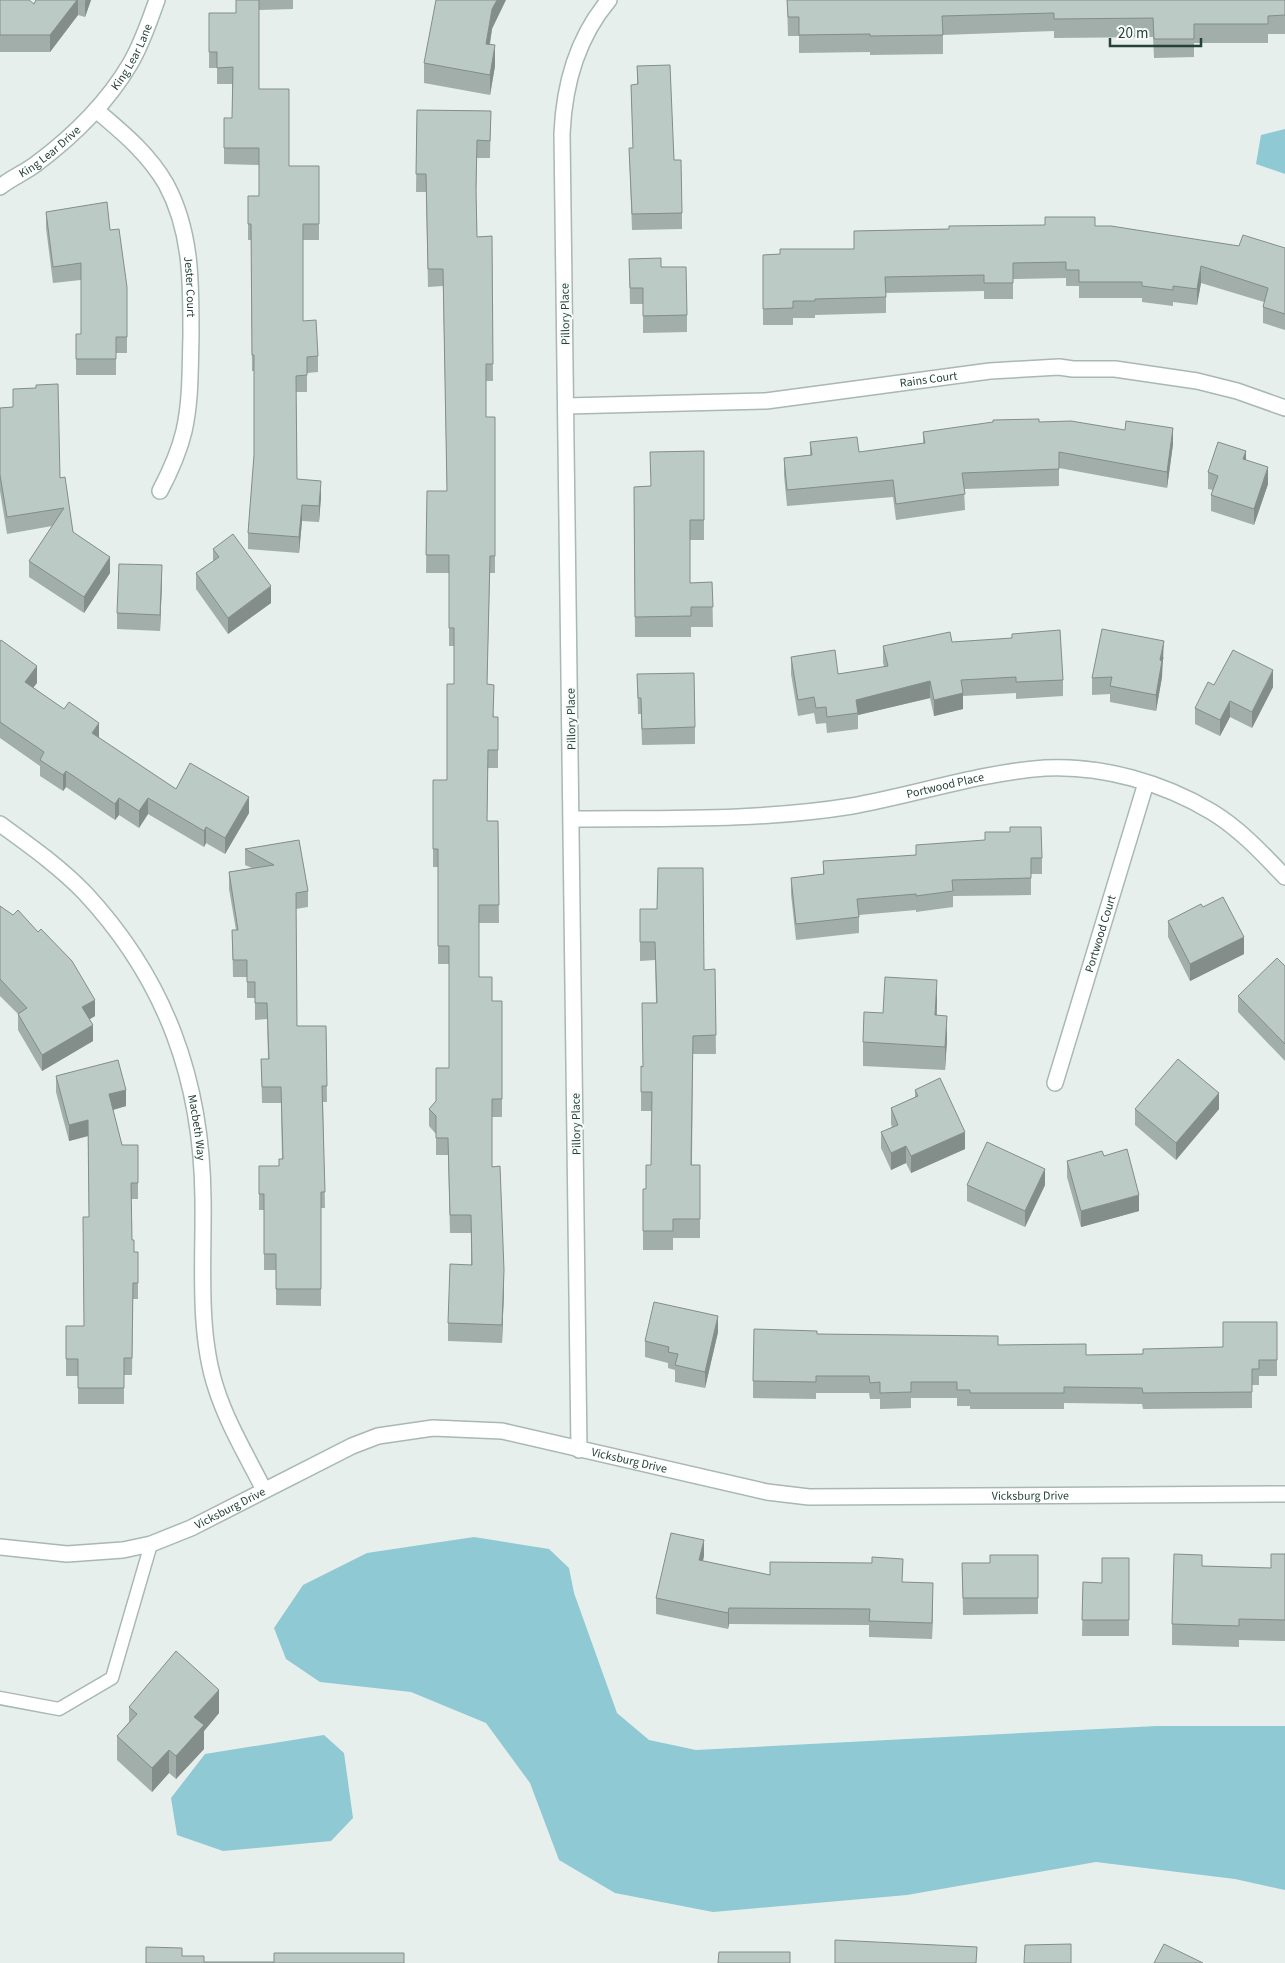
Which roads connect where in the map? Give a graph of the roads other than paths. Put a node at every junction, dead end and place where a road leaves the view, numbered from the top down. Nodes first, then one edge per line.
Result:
1 (157, 0) edge
2 (609, 0) edge
3 (96, 110) junction
4 (0, 187) edge
5 (566, 406) junction
6 (1285, 408) edge
7 (160, 491) dead end
8 (1146, 783) junction
9 (573, 819) junction
10 (0, 824) edge
11 (1285, 877) edge
12 (1055, 1084) dead end
13 (579, 1450) junction
14 (264, 1490) junction
15 (1285, 1494) edge
16 (151, 1544) junction
17 (0, 1547) edge
18 (0, 1698) edge

1 - 3 street, King Lear Lane
2 - 5 street, Pillory Place
3 - 4 street, King Lear Drive
3 - 7 street, Jester Court
5 - 6 street, Rains Court
5 - 9 street, Pillory Place
8 - 9 street, Portwood Place
8 - 11 street, Portwood Place
8 - 12 street, Portwood Court
9 - 13 street, Pillory Place
10 - 14 street, Macbeth Way
13 - 14 street, Vicksburg Drive
13 - 15 street, Vicksburg Drive
14 - 16 street, Vicksburg Drive
16 - 17 street, Vicksburg Drive
16 - 18 lane

